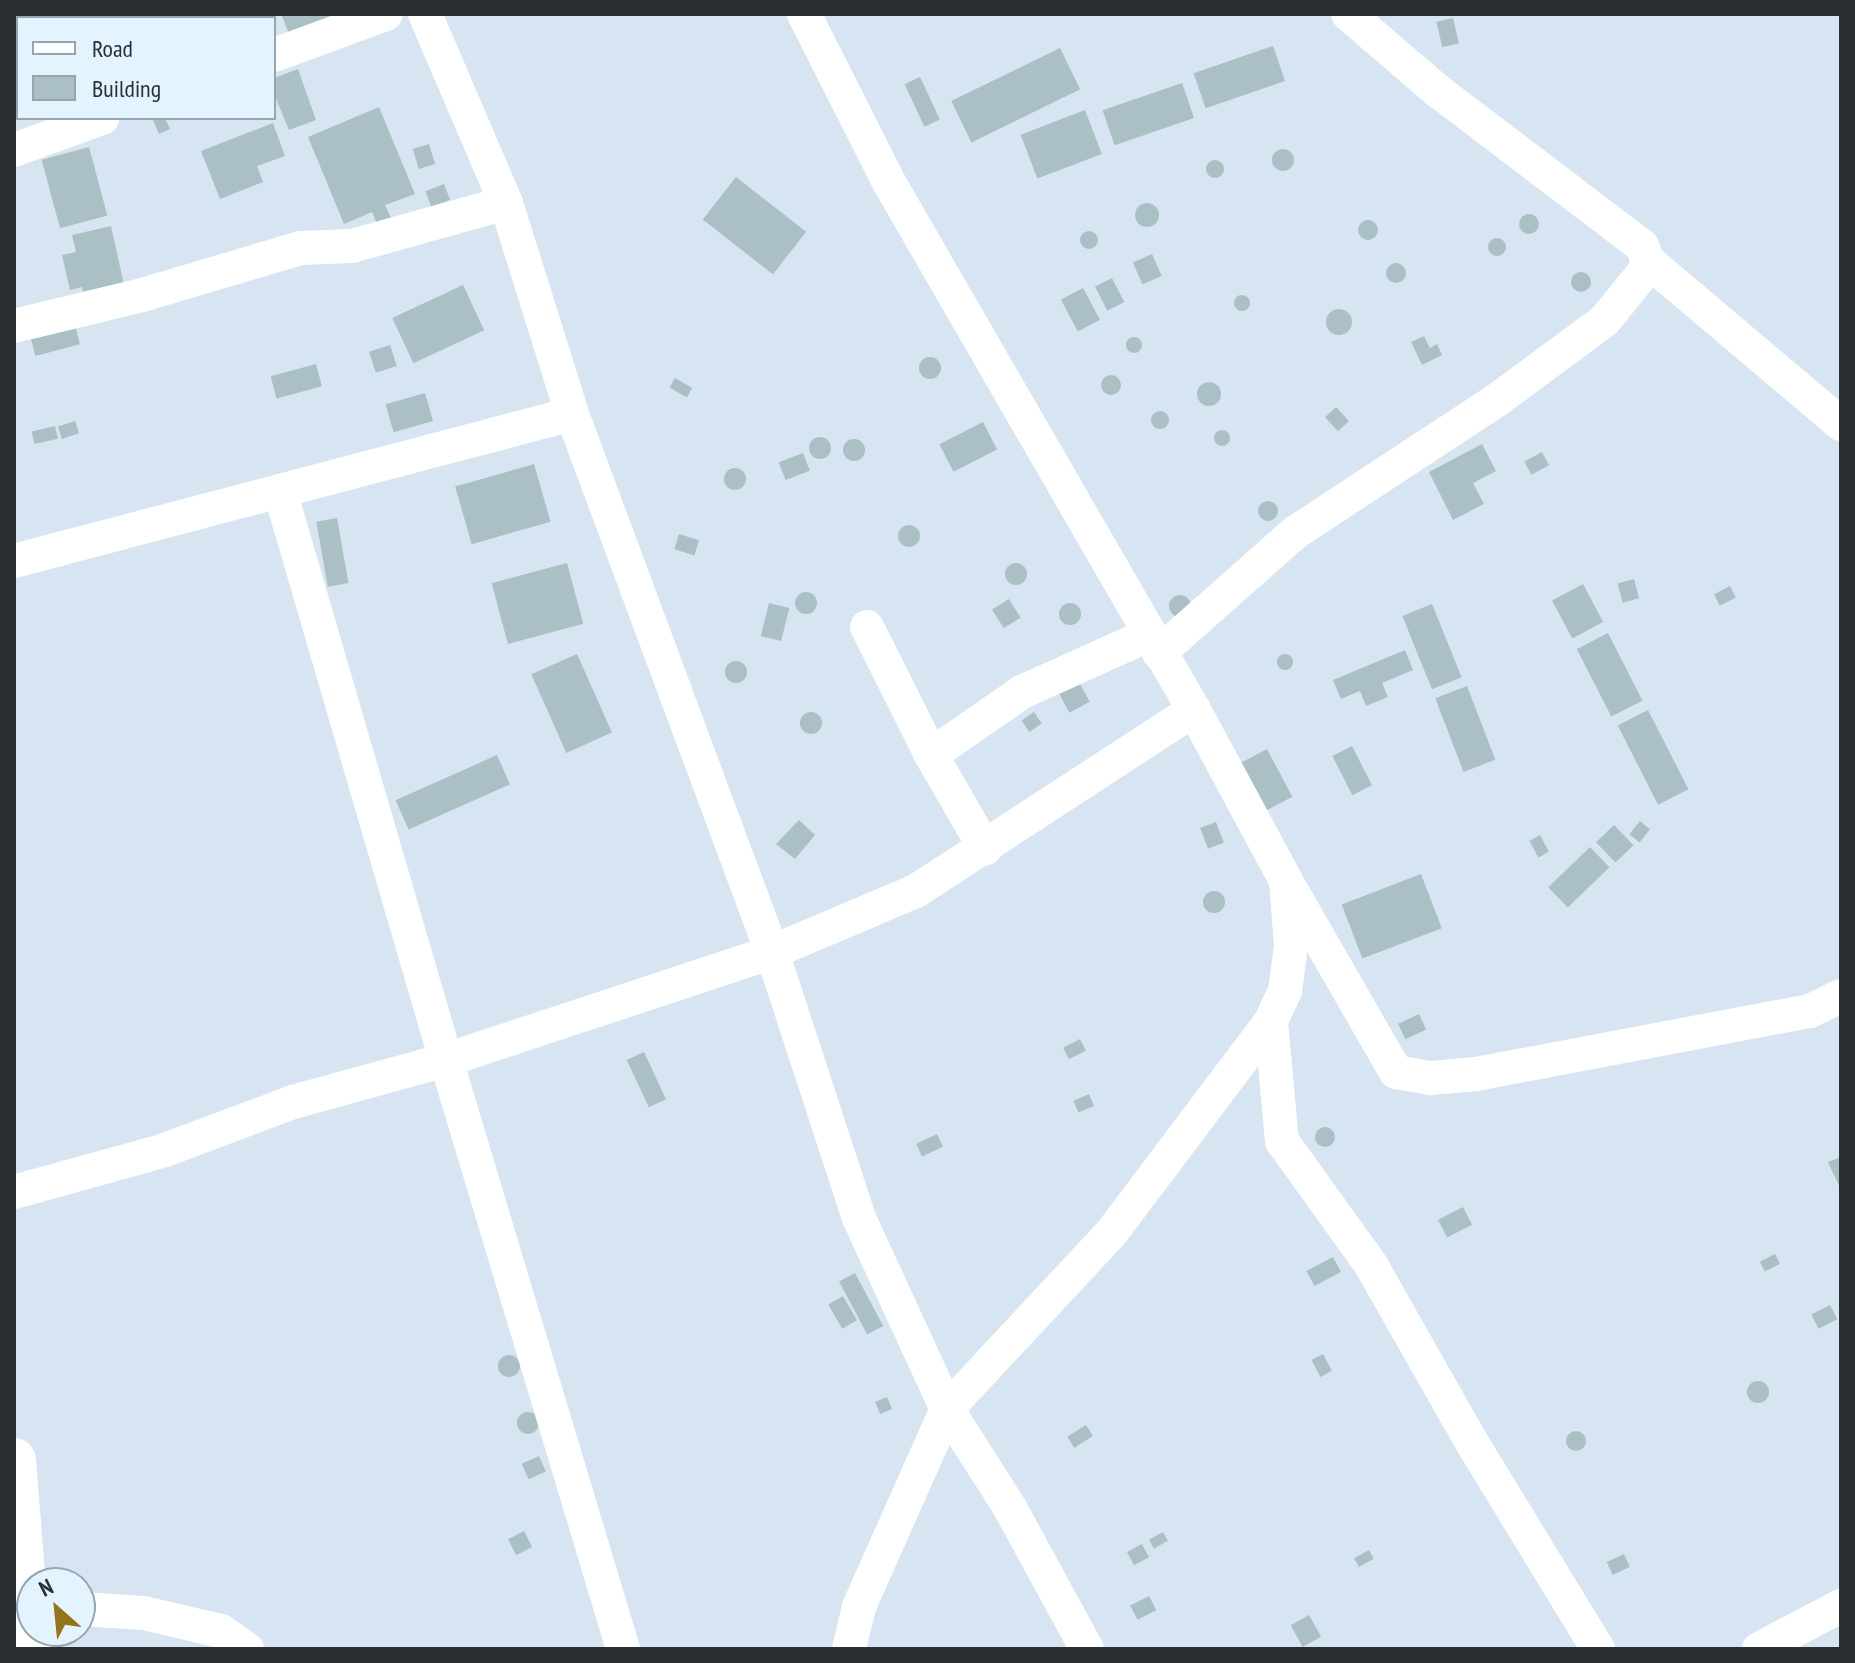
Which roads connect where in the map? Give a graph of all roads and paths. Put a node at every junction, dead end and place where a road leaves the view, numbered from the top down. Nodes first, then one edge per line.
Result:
1 (386, 14) edge
2 (425, 14) edge
3 (804, 14) edge
4 (1348, 14) edge
5 (276, 54) edge
6 (96, 120) edge
7 (14, 150) edge
8 (506, 203) junction
9 (1648, 261) junction
10 (14, 326) edge
11 (572, 414) junction
12 (1841, 424) edge
13 (280, 491) junction
14 (14, 561) edge
15 (867, 627) dead end
16 (1153, 644) junction
17 (1194, 710) junction
18 (931, 755) junction
19 (985, 848) junction
20 (1286, 881) junction
21 (772, 952) junction
22 (1841, 996) edge
23 (1271, 1021) junction
24 (446, 1060) junction
25 (14, 1192) edge
26 (947, 1409) junction
27 (14, 1460) edge
28 (24, 1567) edge
29 (1841, 1606) edge
30 (96, 1610) edge
31 (247, 1649) edge
32 (623, 1649) edge
33 (849, 1649) edge
34 (1087, 1649) edge
35 (1598, 1649) edge
36 (1759, 1649) edge

1 - 5 street
2 - 8 street
3 - 16 street
4 - 9 street
6 - 7 street
8 - 10 street
8 - 11 street
9 - 12 street
9 - 16 street
11 - 13 street
11 - 21 street
13 - 14 street
13 - 24 street
15 - 18 street
16 - 17 street
16 - 18 street
17 - 19 street
17 - 20 street
18 - 19 street
19 - 21 street
20 - 22 street
20 - 23 street
21 - 24 street
21 - 26 street
23 - 26 street
23 - 35 street
24 - 25 street
24 - 32 street
26 - 33 street
26 - 34 street
27 - 28 main road
29 - 36 street
30 - 31 street

